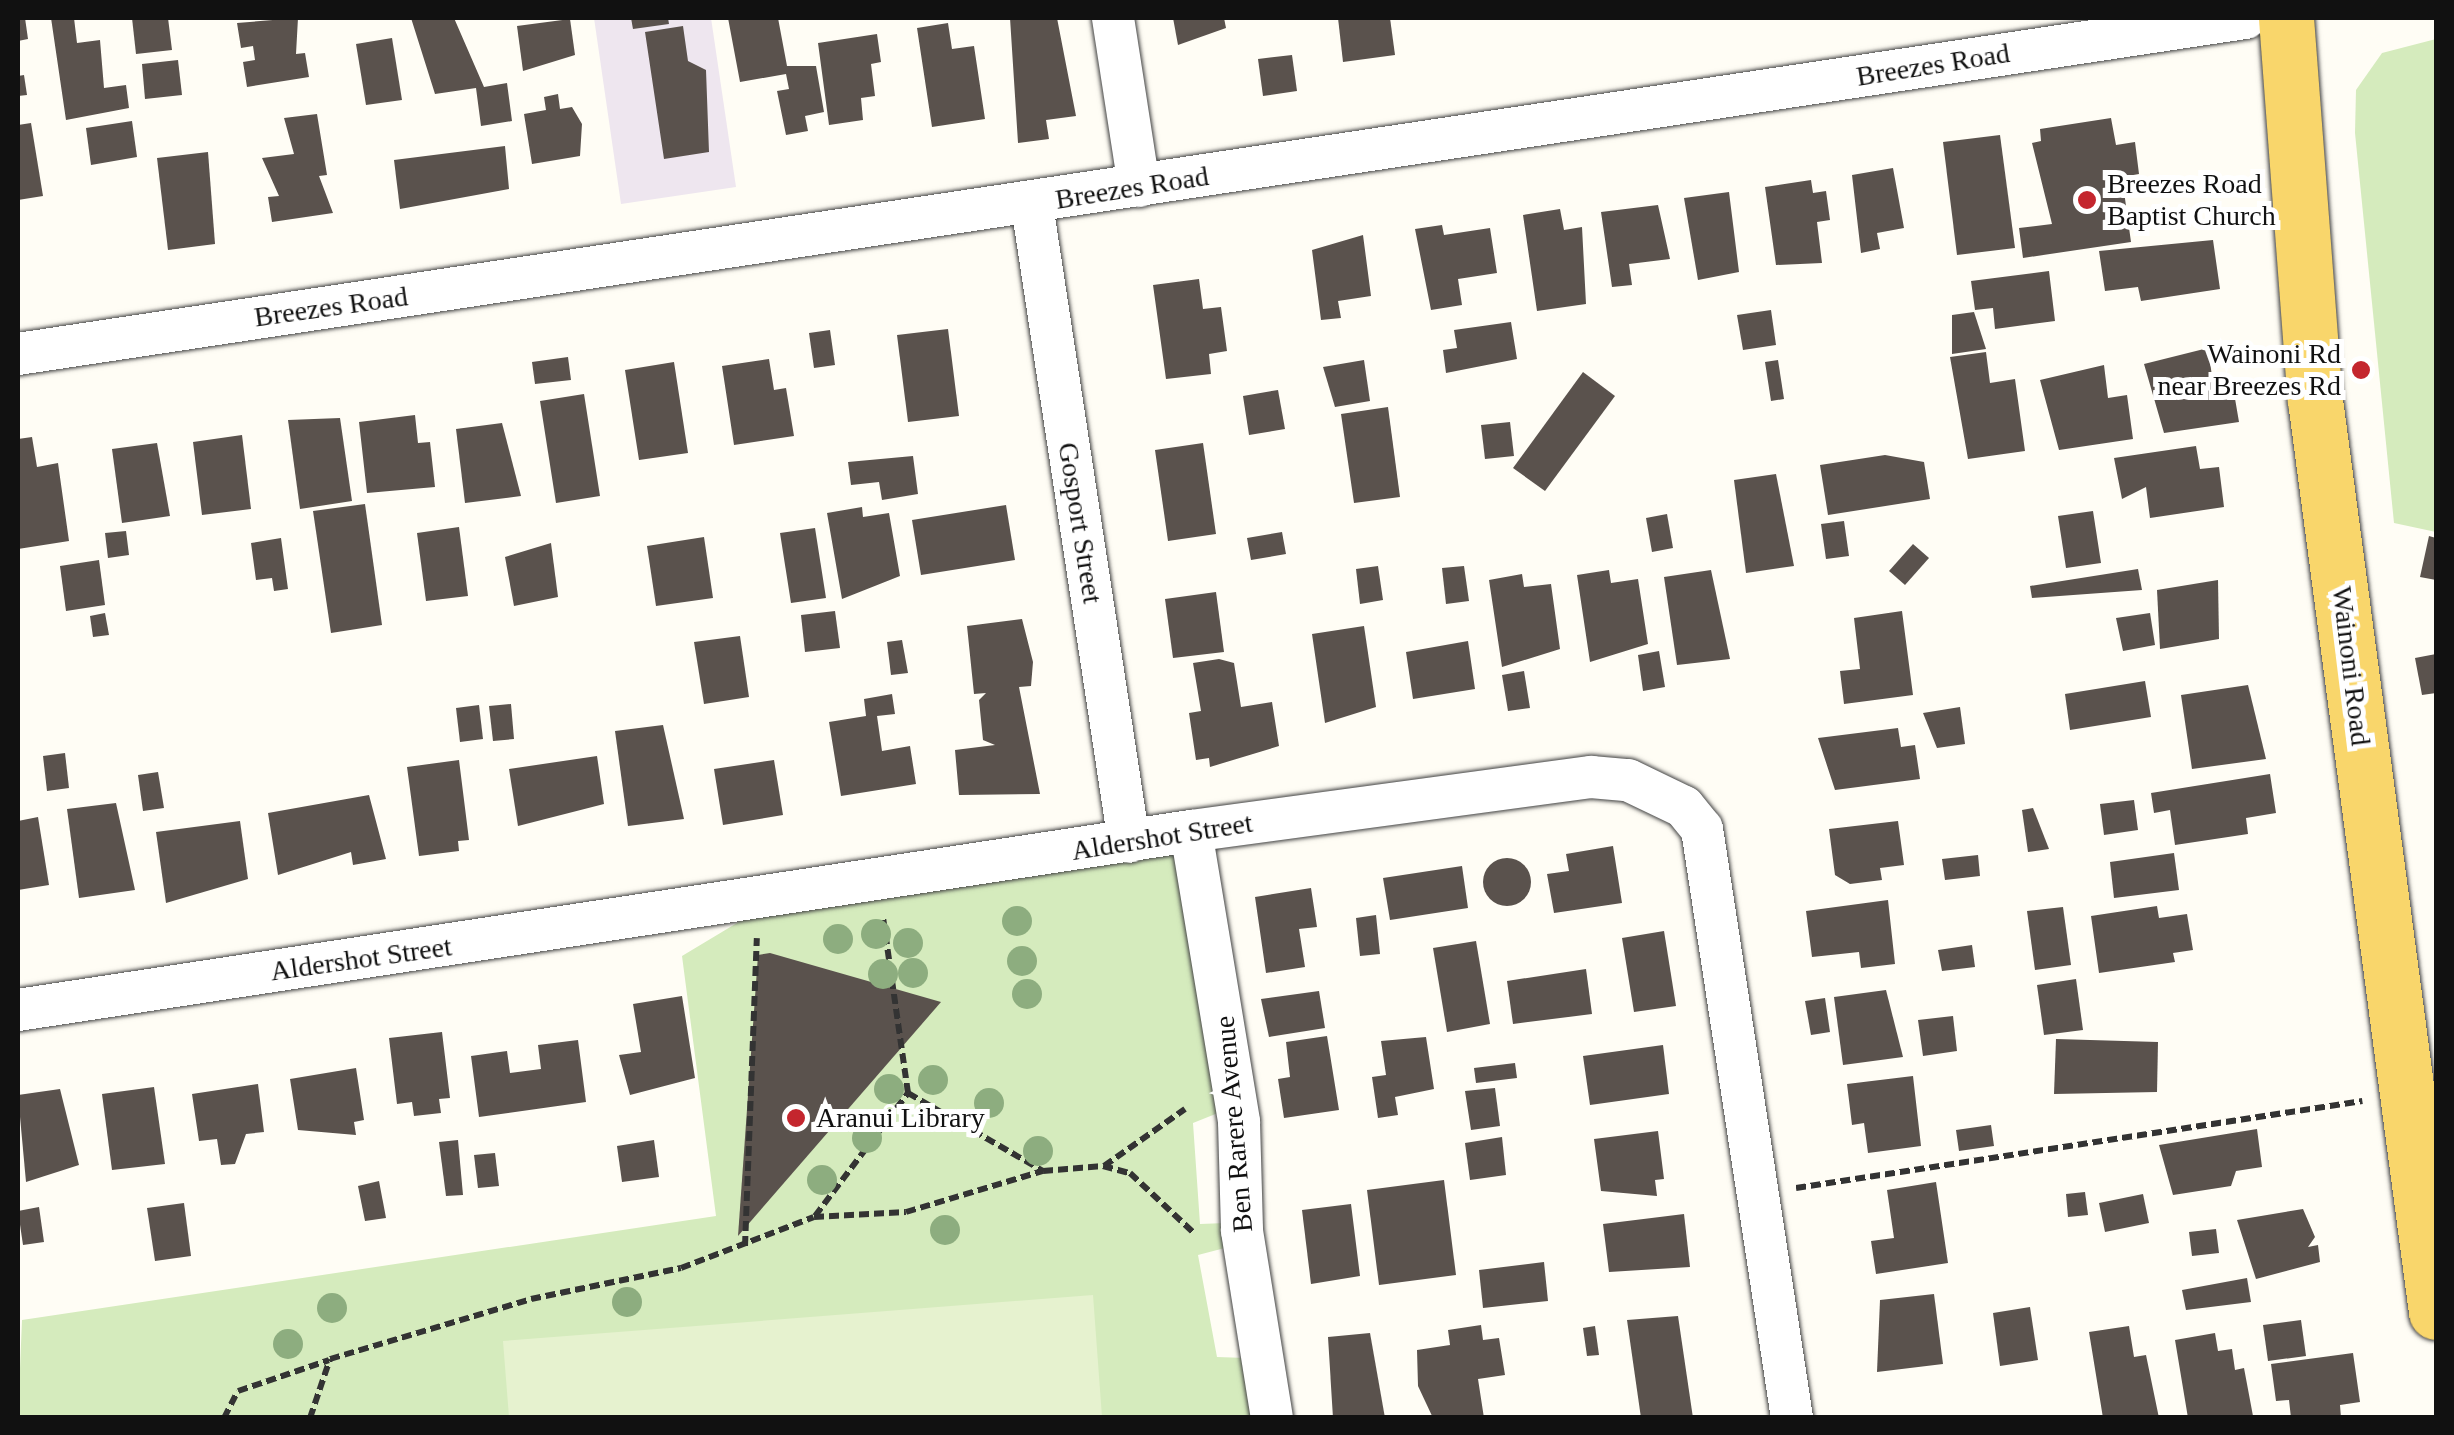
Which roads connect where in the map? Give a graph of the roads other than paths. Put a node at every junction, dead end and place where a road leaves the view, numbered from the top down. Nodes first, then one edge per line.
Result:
1 (1113, 18) edge
2 (2246, 18) edge
3 (2286, 18) edge
4 (1139, 186) junction
5 (1032, 204) junction
6 (18, 354) edge
7 (1190, 831) junction
8 (1129, 842) junction
9 (18, 1010) edge
10 (2436, 1312) edge
11 (1272, 1418) edge
12 (1792, 1418) edge

1 - 4 street
2 - 4 street, Breezes Road
3 - 10 main road, Wainoni Road
4 - 5 street, Breezes Road
5 - 6 street, Breezes Road
5 - 8 street, Gosport Street
7 - 8 street, Aldershot Street
7 - 11 street, Ben Rarere Avenue
7 - 12 street, Aldershot Street
8 - 9 street, Aldershot Street

